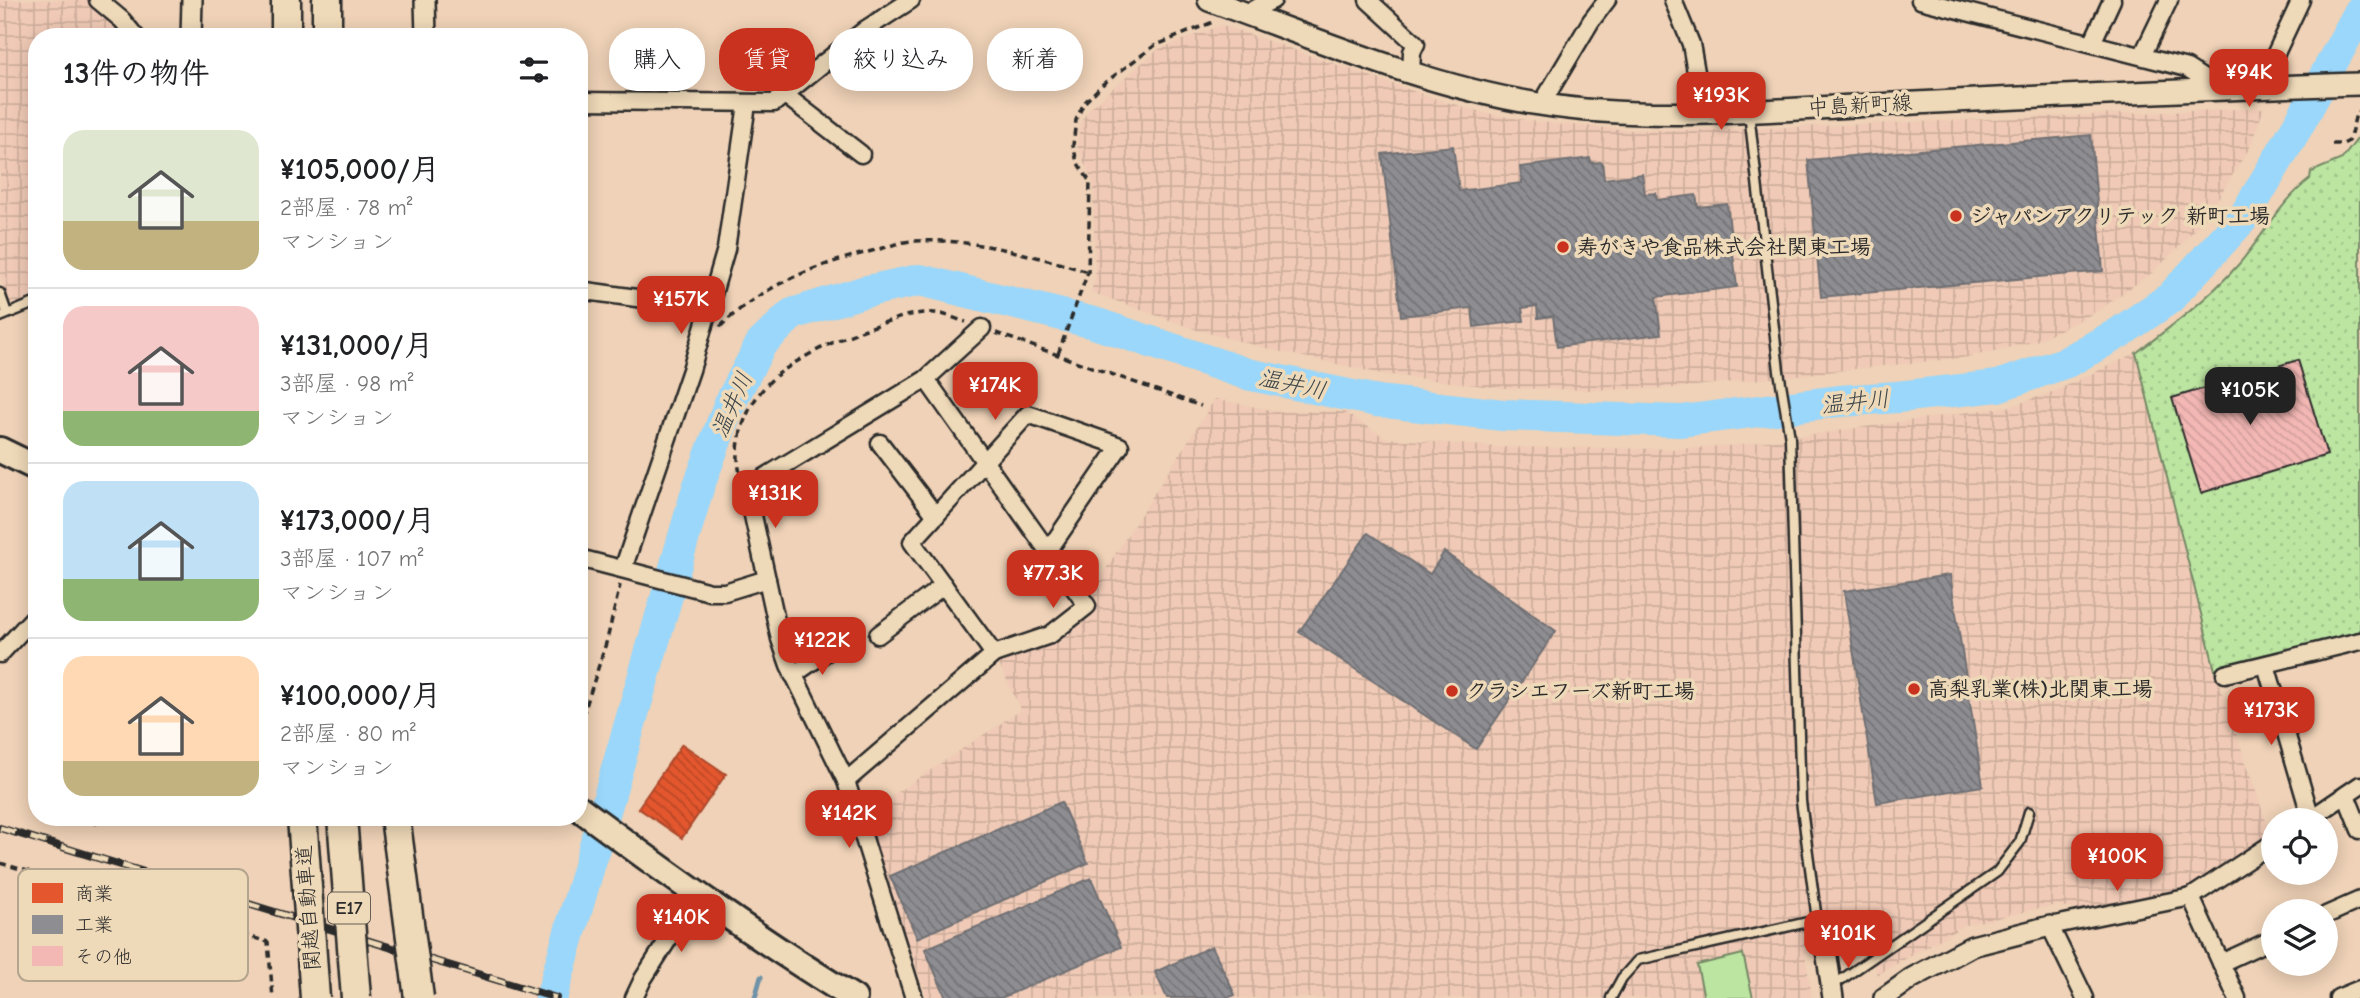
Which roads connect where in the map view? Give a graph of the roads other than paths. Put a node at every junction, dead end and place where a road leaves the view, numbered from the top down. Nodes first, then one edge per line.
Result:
1 (99, 0) edge
2 (192, 0) edge
3 (286, 0) edge
4 (327, 0) edge
5 (345, 0) edge
6 (425, 0) edge
7 (911, 0) edge
8 (1209, 0) edge
9 (1273, 0) edge
10 (1607, 0) edge
11 (1673, 0) edge
12 (1920, 0) edge
13 (2112, 0) edge
14 (2169, 0) edge
15 (2301, 0) edge
16 (1379, 3) edge
17 (1246, 13) junction
18 (129, 28) edge
19 (191, 28) edge
20 (286, 28) edge
21 (327, 28) edge
22 (346, 28) edge
23 (426, 28) edge
24 (2092, 43) junction
25 (2142, 56) junction
26 (1411, 73) junction
27 (2351, 84) edge
28 (2218, 88) junction
29 (2273, 88) junction
30 (785, 95) junction
31 (588, 101) edge
32 (747, 104) junction
33 (1541, 105) junction
34 (1748, 110) junction
35 (1703, 111) junction
36 (861, 154) dead end
37 (588, 291) edge
38 (0, 293) edge
39 (28, 306) edge
40 (708, 308) junction
41 (4, 315) edge
42 (982, 328) dead end
43 (926, 379) junction
44 (880, 443) dead end
45 (0, 450) edge
46 (985, 461) junction
47 (28, 464) edge
48 (936, 516) junction
49 (1048, 551) junction
50 (588, 560) edge
51 (626, 569) junction
52 (767, 579) junction
53 (944, 585) junction
54 (28, 624) edge
55 (878, 635) dead end
56 (2360, 641) edge
57 (831, 649) dead end
58 (0, 654) edge
59 (994, 654) junction
60 (2266, 665) junction
61 (2225, 674) dead end
62 (793, 675) junction
63 (846, 781) junction
64 (2360, 785) edge
65 (2346, 795) junction
66 (2306, 808) edge
67 (2326, 808) edge
68 (2029, 812) dead end
69 (588, 815) edge
70 (300, 826) edge
71 (301, 826) edge
72 (343, 826) edge
73 (396, 826) edge
74 (2360, 830) edge
75 (2261, 851) edge
76 (697, 894) junction
77 (2191, 897) junction
78 (2360, 900) edge
79 (2338, 910) edge
80 (1817, 920) junction
81 (2050, 926) junction
82 (2261, 945) edge
83 (1826, 950) joint
84 (2221, 963) junction
85 (2360, 989) edge
86 (1832, 993) edge
87 (305, 998) edge
88 (315, 998) edge
89 (356, 998) edge
90 (419, 998) edge
91 (635, 998) edge
92 (854, 998) edge
93 (914, 998) edge
94 (1611, 998) edge
95 (1884, 998) edge
96 (2085, 998) edge
97 (2237, 998) edge
98 (2339, 998) edge

1 - 18 street
2 - 19 street
3 - 20 highway
4 - 21 highway
5 - 22 highway
6 - 23 street
7 - 30 street
8 - 17 main road, 中島新町線
9 - 17 street
10 - 33 street
11 - 35 street
12 - 24 street
13 - 24 street
14 - 25 street
15 - 29 street
16 - 26 street
17 - 26 main road, 中島新町線
24 - 25 street
25 - 28 street
26 - 33 main road, 中島新町線
27 - 29 main road, 中島新町線
28 - 29 main road, 中島新町線
28 - 34 main road, 中島新町線
30 - 32 street
30 - 36 street
31 - 32 street
32 - 40 street
33 - 35 main road, 中島新町線
34 - 35 main road, 中島新町線
34 - 80 lane
37 - 40 street
38 - 41 lane
39 - 41 lane
40 - 51 street
42 - 43 street
43 - 46 street
43 - 52 street
44 - 48 street
45 - 47 highway
46 - 48 street
46 - 49 street
46 - 49 street
48 - 53 street
49 - 59 street
50 - 51 street
51 - 52 street
52 - 62 street
53 - 55 street
53 - 59 street
54 - 58 street
56 - 60 street
57 - 62 street
59 - 63 street
60 - 61 street
60 - 66 street
62 - 63 street
63 - 93 street
64 - 65 street
65 - 67 street
65 - 74 street
68 - 86 lane
69 - 76 highway
70 - 87 highway
71 - 88 highway, 関越自動車道 / E17, bridge
72 - 89 highway, 関越自動車道 / E17, bridge
73 - 90 highway, bridge
75 - 77 street
76 - 91 street
76 - 92 highway
77 - 81 street
77 - 84 street
78 - 79 street
80 - 83 lane
80 - 94 lane
81 - 95 street
81 - 96 street
82 - 84 street
83 - 86 street
84 - 97 street
85 - 98 street

